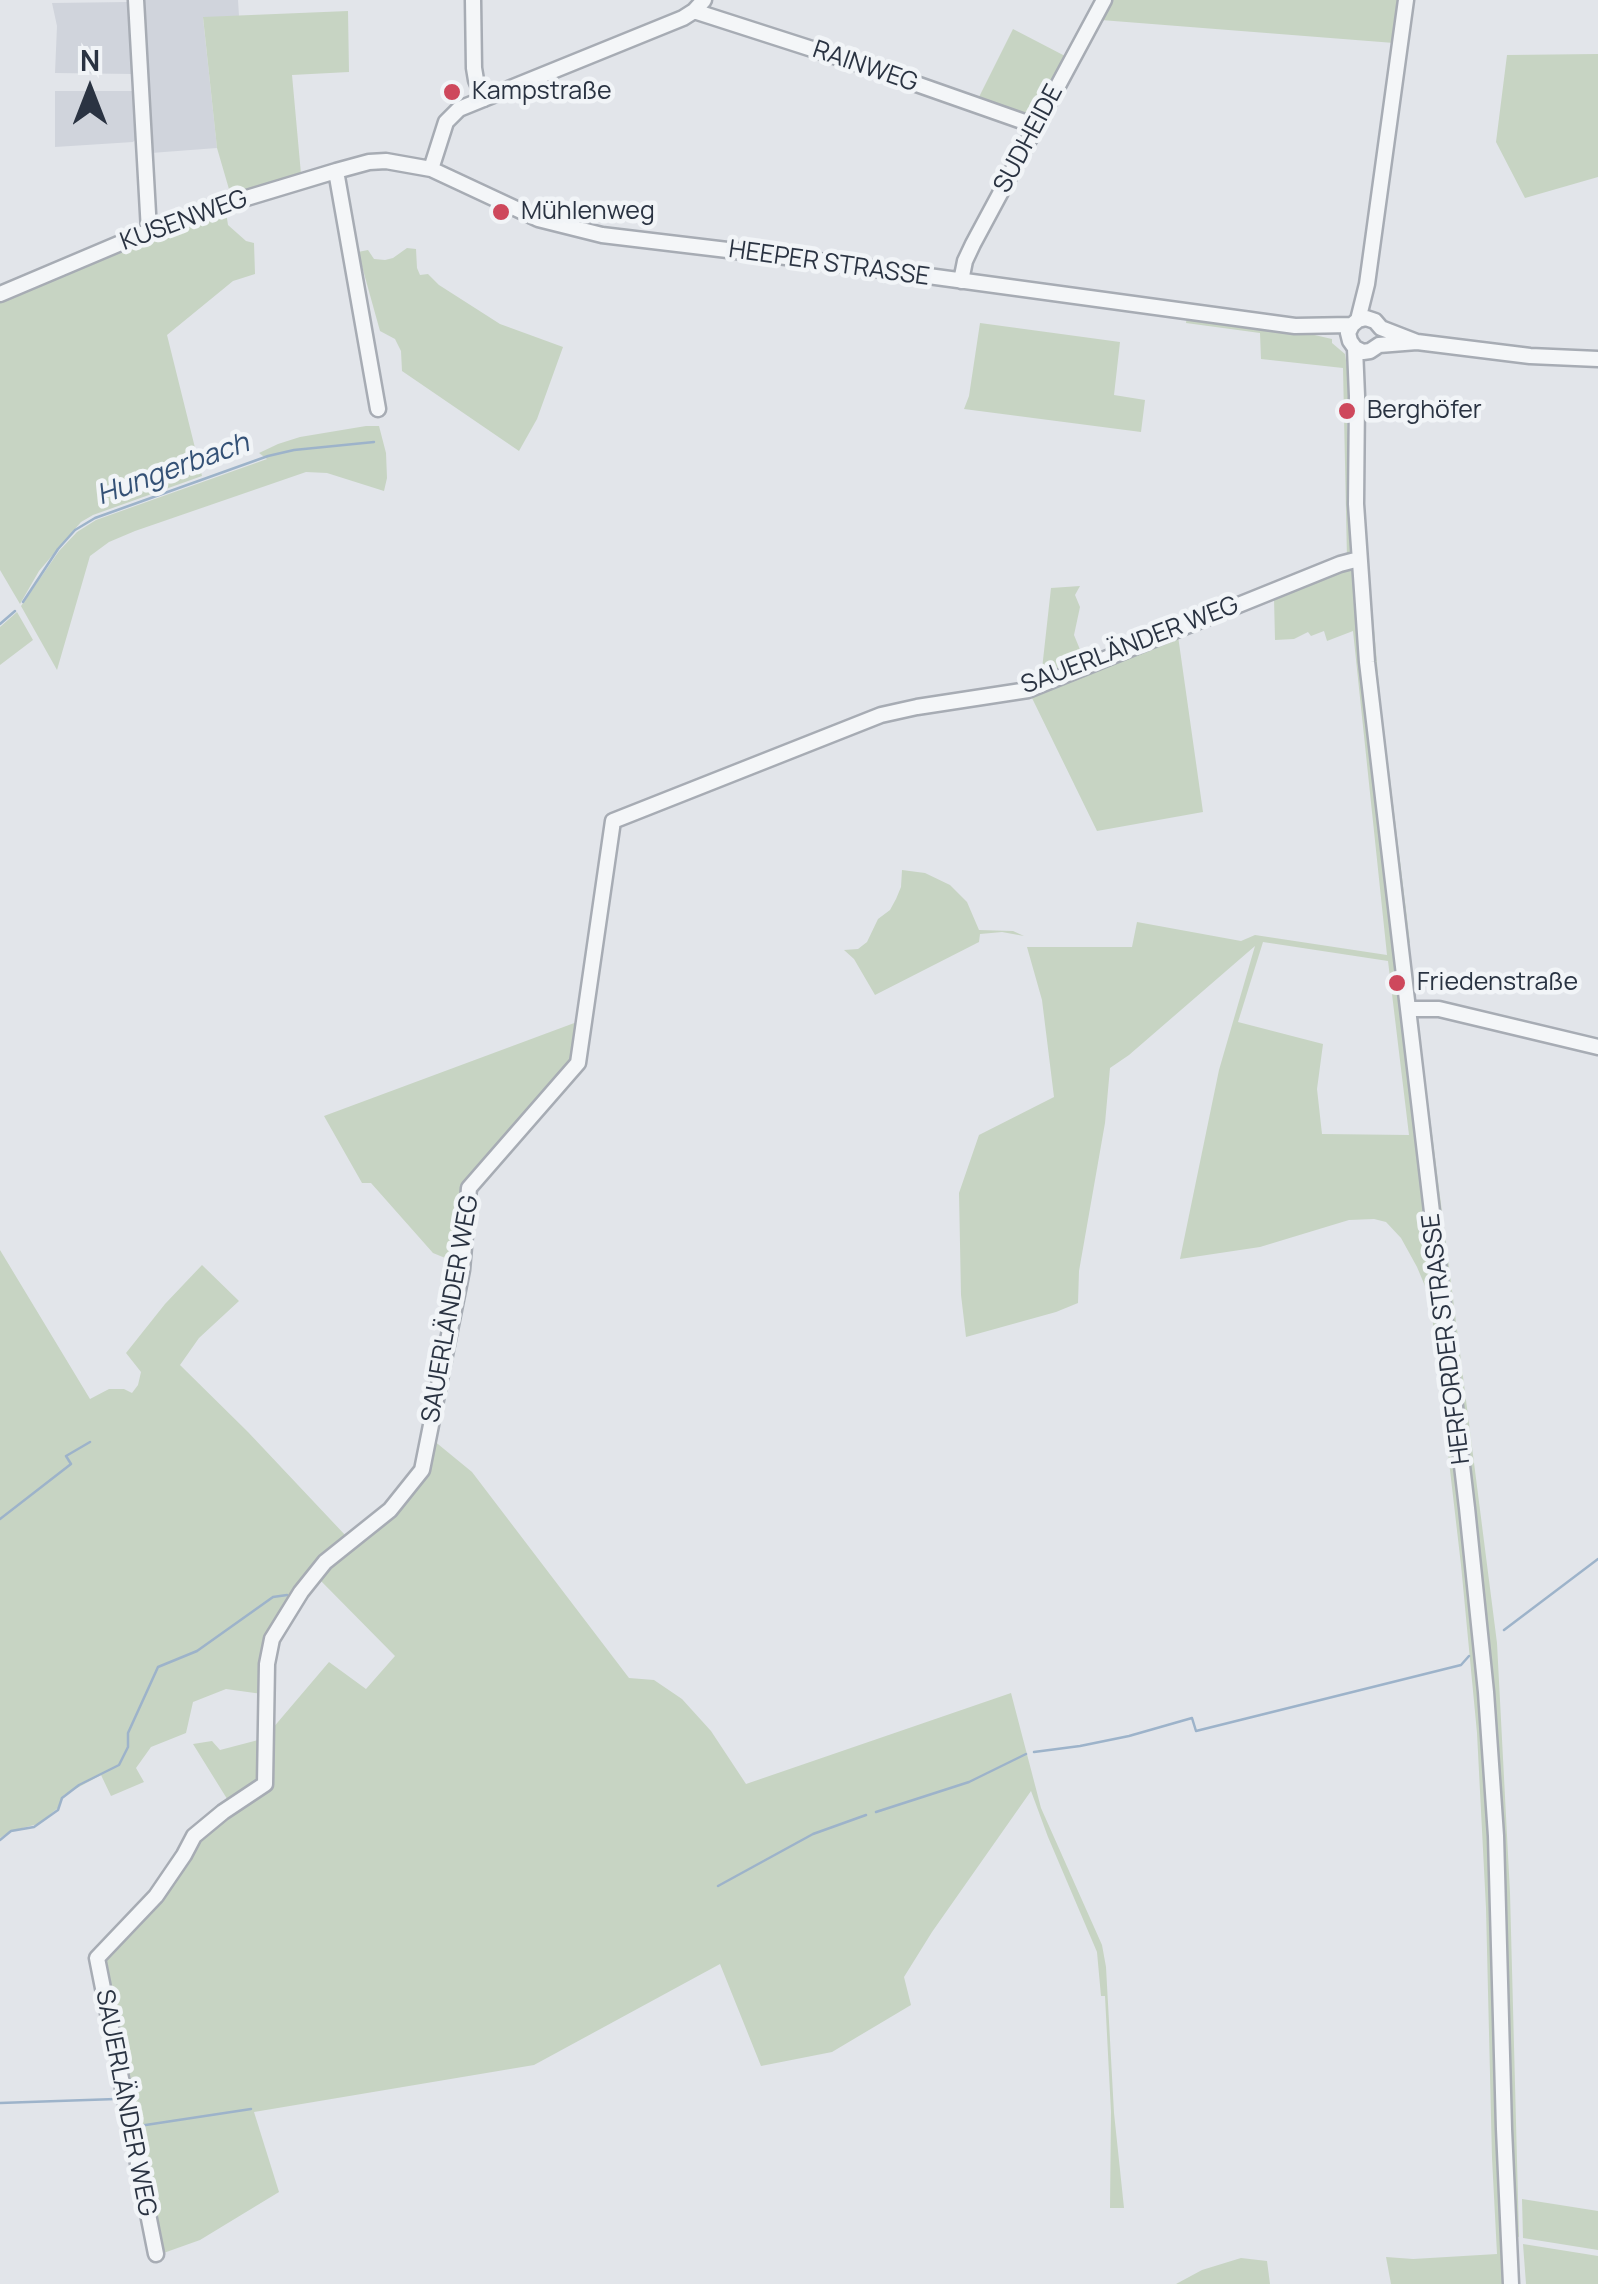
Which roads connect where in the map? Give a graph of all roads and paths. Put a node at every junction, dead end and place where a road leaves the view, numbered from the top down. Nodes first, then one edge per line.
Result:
1 (136, 0) edge
2 (474, 0) edge
3 (1104, 0) edge
4 (1406, 0) edge
5 (699, 5) edge
6 (484, 99) junction
7 (1036, 126) junction
8 (374, 161) joint
9 (430, 168) junction
10 (336, 171) junction
11 (149, 232) junction
12 (961, 282) junction
13 (0, 294) edge
14 (1366, 323) junction
15 (1296, 326) junction
16 (1417, 342) junction
17 (1363, 347) junction
18 (1598, 358) edge
19 (378, 409) dead end
20 (1358, 559) junction
21 (1408, 1010) junction
22 (1598, 1047) edge
23 (156, 2254) dead end
24 (1512, 2284) edge

1 - 11 street
2 - 6 street
3 - 7 street, SUDHEIDE
4 - 14 street
5 - 6 street
5 - 7 street, RAINWEG
6 - 9 street
7 - 12 street, SUDHEIDE
8 - 9 street, HEEPER STRASSE
8 - 10 street, KUSENWEG
9 - 12 street, HEEPER STRASSE
10 - 11 street, KUSENWEG
10 - 19 street
11 - 13 street, KUSENWEG
12 - 15 street, HEEPER STRASSE
14 - 15 street, HEEPER STRASSE
14 - 16 street, HEEPER STRASSE
14 - 17 street
14 - 17 street
15 - 17 street, HEEPER STRASSE
16 - 17 street, HEEPER STRASSE
16 - 18 street, HEEPER STRASSE
17 - 20 street, HERFORDER STRASSE
20 - 21 street, HERFORDER STRASSE
20 - 23 street, SAUERLÄNDER WEG
21 - 22 street
21 - 24 street, HERFORDER STRASSE

